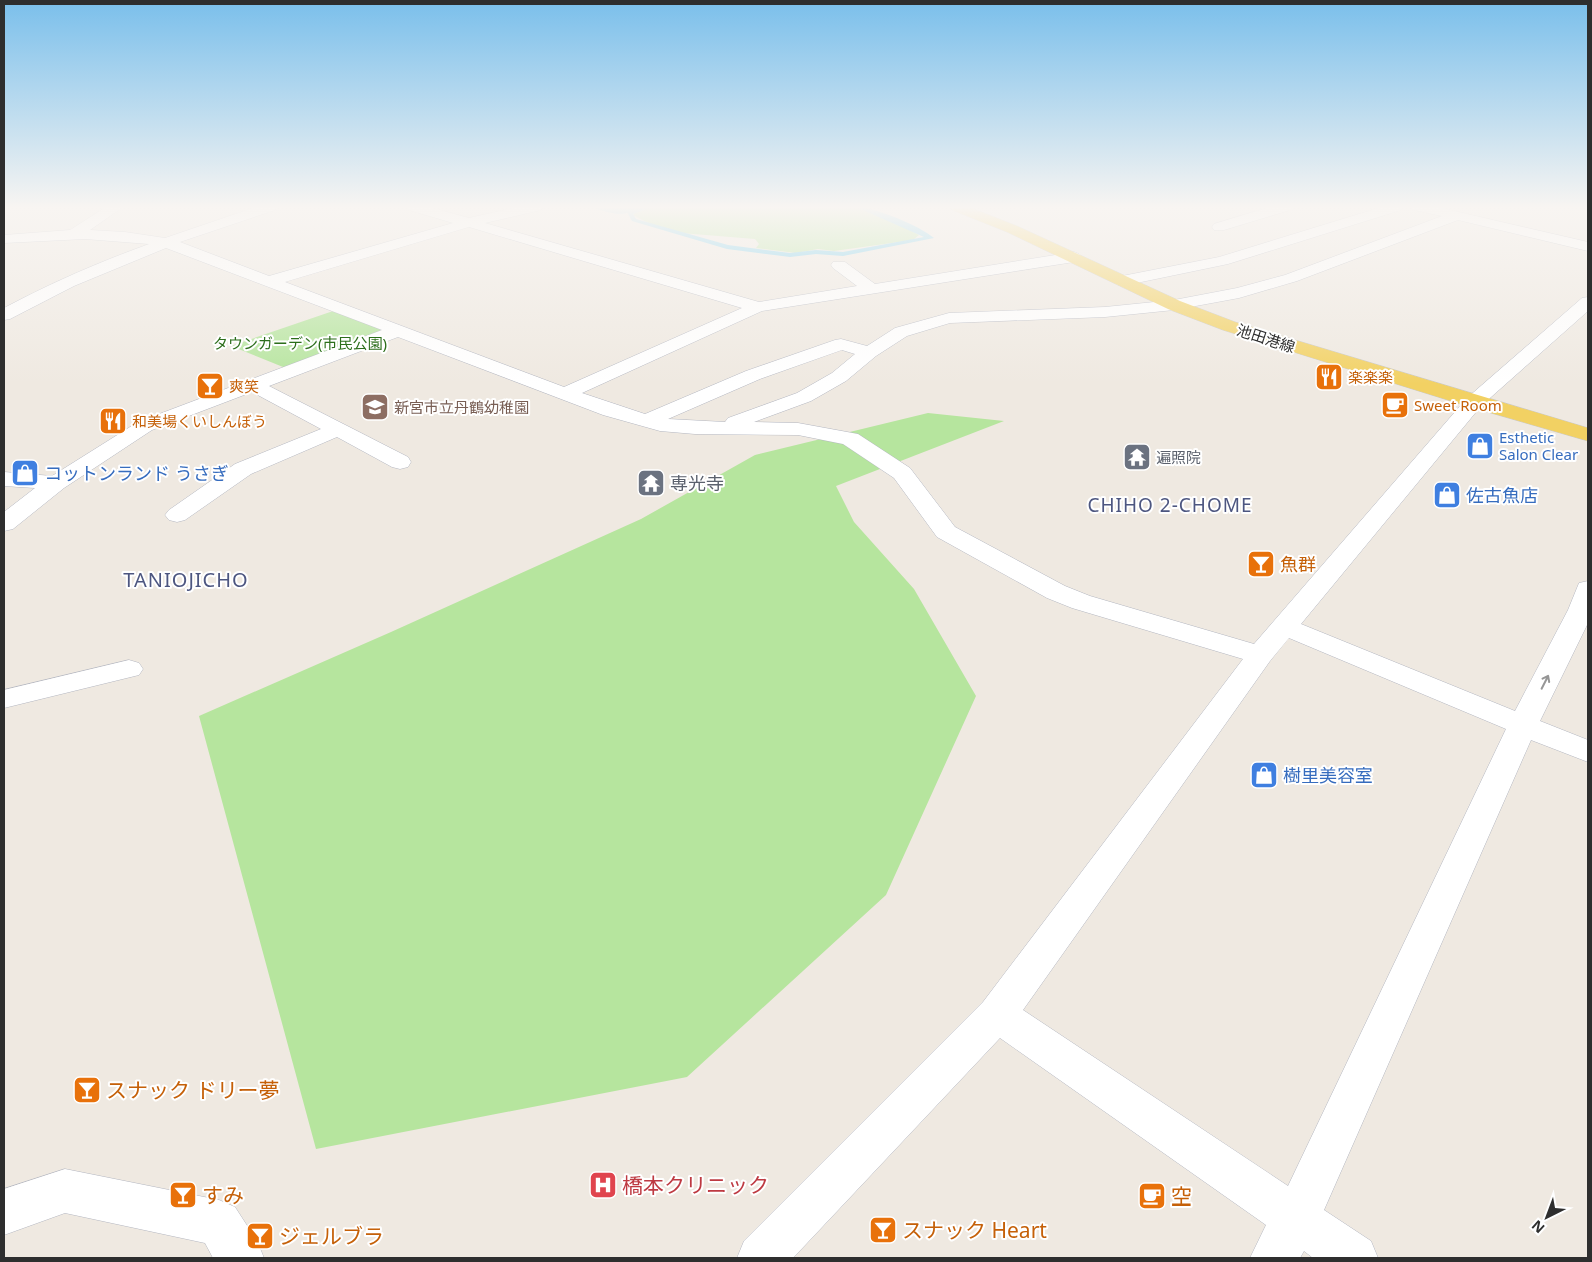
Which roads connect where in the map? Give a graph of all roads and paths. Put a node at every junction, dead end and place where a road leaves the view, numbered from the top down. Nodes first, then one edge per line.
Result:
1 (106, 266) edge
2 (230, 266) edge
3 (322, 266) edge
4 (614, 266) edge
5 (840, 266) edge
6 (1015, 266) edge
7 (1092, 266) edge
8 (1198, 266) edge
9 (1323, 266) edge
10 (270, 281) junction
11 (1122, 281) junction
12 (870, 288) junction
13 (1588, 302) edge
14 (1174, 305) junction
15 (758, 307) junction
16 (4, 315) edge
17 (399, 330) junction
18 (869, 352) junction
19 (253, 386) junction
20 (566, 393) junction
21 (1474, 402) junction
22 (647, 422) junction
23 (722, 427) junction
24 (337, 430) junction
25 (1588, 435) edge
26 (400, 462) dead end
27 (4, 479) edge
28 (56, 484) junction
29 (178, 515) dead end
30 (4, 524) edge
31 (1588, 589) edge
32 (1283, 626) junction
33 (1260, 655) junction
34 (129, 668) dead end
35 (4, 698) edge
36 (1523, 725) junction
37 (1588, 752) edge
38 (997, 1014) junction
39 (4, 1212) edge
40 (1296, 1219) junction
41 (240, 1258) edge
42 (761, 1258) edge
43 (1274, 1258) edge
44 (1354, 1258) edge

1 - 16 street
2 - 10 street
3 - 10 street
4 - 15 street
5 - 12 street
6 - 12 street
7 - 11 main road, 池田港線
8 - 11 street
9 - 14 street
10 - 17 street
11 - 14 main road, 池田港線
12 - 15 street
13 - 21 street
14 - 18 street
14 - 21 main road, 池田港線
15 - 20 street
17 - 19 street
17 - 20 street
18 - 22 street
18 - 23 street
19 - 24 street
19 - 28 street
20 - 22 street
21 - 25 main road, 池田港線
21 - 32 street
22 - 23 street
23 - 33 street
24 - 26 street
24 - 29 street
27 - 28 street
28 - 30 street
36 -> 31 street
32 - 33 street
32 - 36 street
33 - 38 street
34 - 35 street
36 - 37 street
36 - 40 street
38 - 40 street
38 - 42 street
39 - 41 street
40 - 43 street
40 - 44 street

